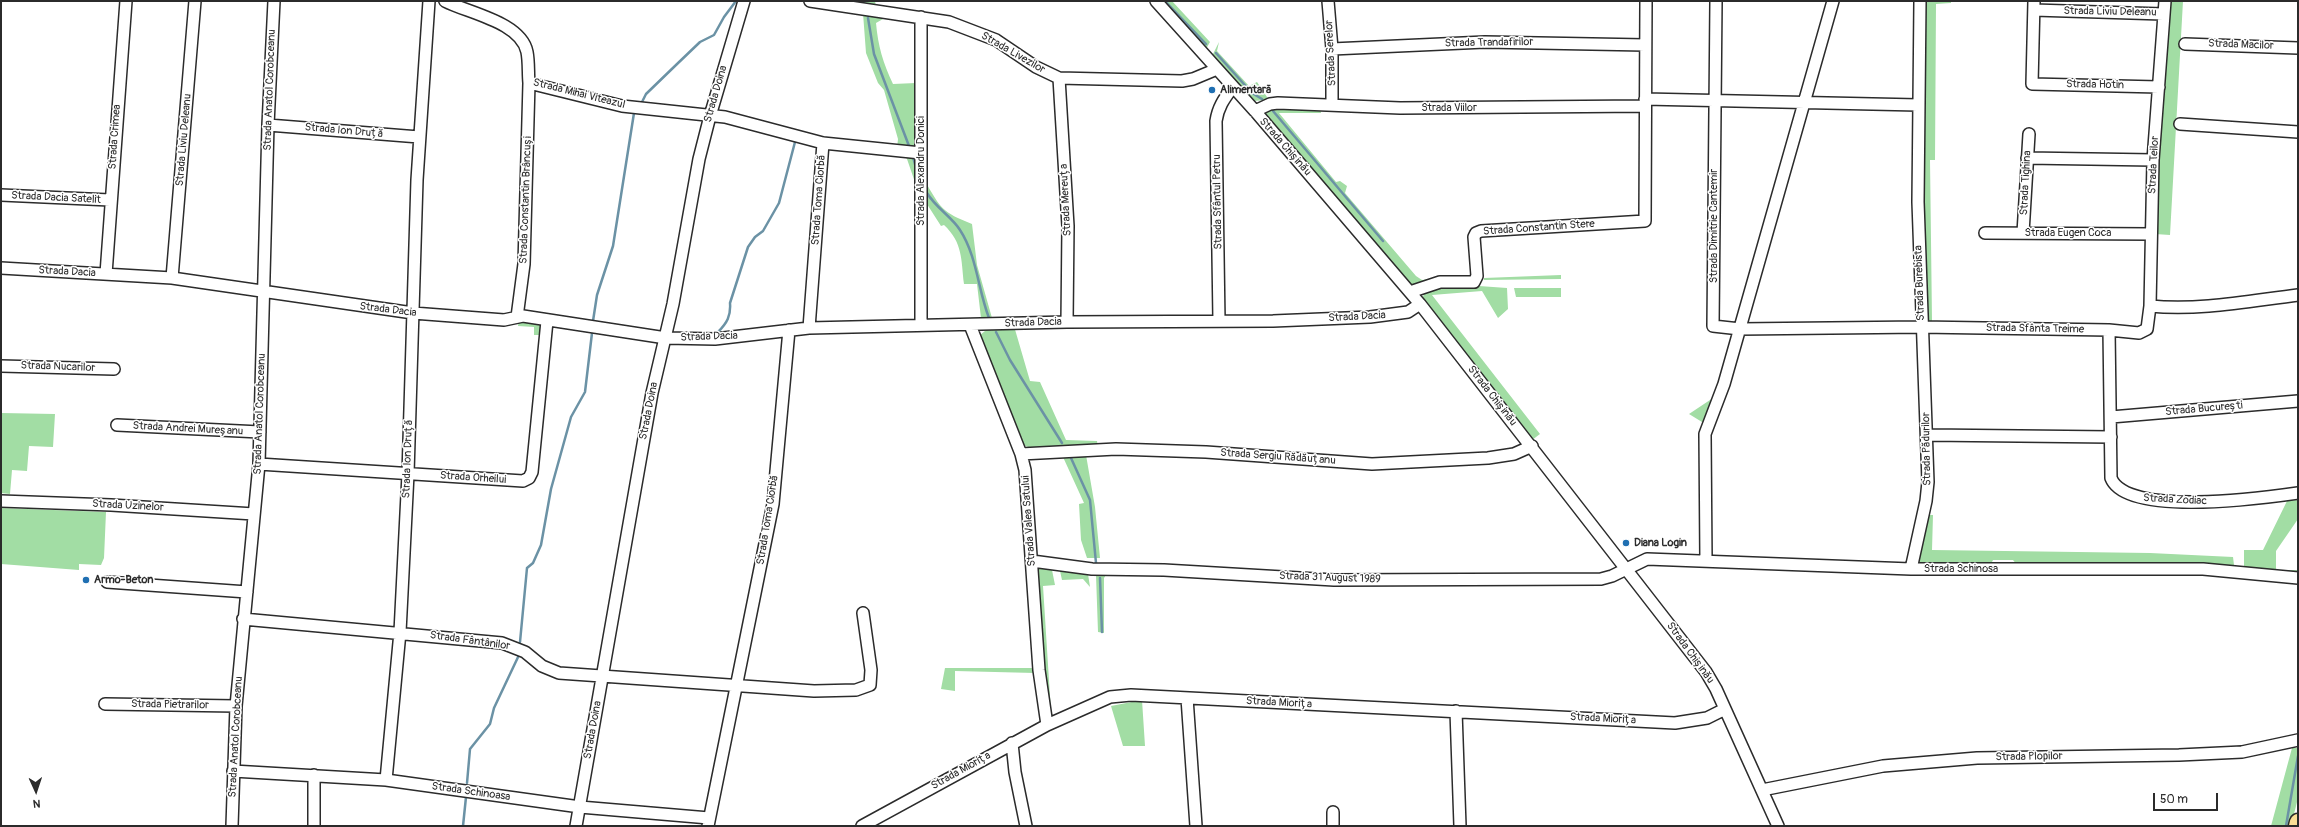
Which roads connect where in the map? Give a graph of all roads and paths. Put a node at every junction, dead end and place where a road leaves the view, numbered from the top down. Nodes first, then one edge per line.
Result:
1 (126, 1) edge
2 (195, 1) edge
3 (274, 1) edge
4 (429, 1) edge
5 (446, 1) edge
6 (744, 1) edge
7 (810, 1) edge
8 (1156, 1) edge
9 (1328, 1) edge
10 (1646, 1) edge
11 (1716, 1) edge
12 (1833, 1) edge
13 (1920, 1) edge
14 (2165, 1) edge
15 (2034, 6) edge
16 (2163, 14) junction
17 (921, 17) junction
18 (2185, 44) dead end
19 (1645, 45) junction
20 (2298, 48) edge
21 (1332, 49) junction
22 (1217, 69) junction
23 (1059, 78) junction
24 (529, 83) junction
25 (2159, 87) junction
26 (1232, 88) junction
27 (1714, 99) junction
28 (1806, 102) junction
29 (1645, 103) junction
30 (1918, 105) junction
31 (1332, 106) junction
32 (1255, 111) junction
33 (710, 116) junction
34 (2180, 124) dead end
35 (268, 125) junction
36 (2298, 132) edge
37 (2029, 134) dead end
38 (419, 137) junction
39 (823, 143) junction
40 (921, 153) junction
41 (2027, 158) junction
42 (2153, 160) junction
43 (1, 195) edge
44 (110, 200) junction
45 (1985, 233) dead end
46 (2023, 233) junction
47 (2152, 234) junction
48 (1, 268) edge
49 (106, 274) junction
50 (172, 278) junction
51 (264, 291) junction
52 (1410, 292) junction
53 (2298, 295) edge
54 (1420, 304) junction
55 (2150, 306) junction
56 (413, 313) junction
57 (516, 317) junction
58 (547, 321) junction
59 (1219, 321) junction
60 (1067, 322) junction
61 (921, 325) junction
62 (970, 325) junction
63 (1921, 327) junction
64 (809, 328) junction
65 (1740, 329) junction
66 (2147, 329) joint
67 (789, 330) junction
68 (2109, 330) junction
69 (666, 338) junction
70 (1, 366) edge
71 (114, 370) dead end
72 (2298, 401) edge
73 (2111, 417) junction
74 (117, 425) dead end
75 (260, 432) junction
76 (1928, 434) junction
77 (2110, 437) junction
78 (1532, 446) junction
79 (1021, 454) junction
80 (259, 464) junction
81 (408, 474) junction
82 (2298, 493) edge
83 (1, 500) edge
84 (254, 514) junction
85 (1032, 560) junction
86 (1706, 561) junction
87 (1627, 569) junction
88 (1910, 569) junction
89 (2298, 578) edge
90 (106, 582) dead end
91 (246, 592) junction
92 (863, 613) dead end
93 (243, 619) junction
94 (400, 632) junction
95 (602, 677) junction
96 (736, 685) junction
97 (1187, 698) junction
98 (105, 704) dead end
99 (236, 706) junction
100 (1725, 709) junction
101 (1456, 711) junction
102 (1048, 725) junction
103 (2298, 740) edge
104 (1012, 743) junction
105 (233, 771) junction
106 (314, 775) junction
107 (386, 780) junction
108 (1762, 790) junction
109 (580, 807) junction
110 (1333, 812) dead end
111 (708, 822) edge
112 (2298, 822) edge
113 (232, 826) edge
114 (314, 826) edge
115 (576, 826) edge
116 (862, 826) edge
117 (1026, 826) edge
118 (1196, 826) edge
119 (1333, 826) edge
120 (1460, 826) edge
121 (1778, 826) edge
122 (2297, 826) edge

1 - 44 street, Strada Crimea
2 - 50 street, Strada Liviu Deleanu
3 - 35 street, Strada Anatol Corobceanu
4 - 38 street, Strada Ion Druță
5 - 24 street, Strada Mihai Viteazul
6 - 33 street, Strada Doina
7 - 17 street, Strada Livezilor
8 - 22 street, Strada Chișinău
9 - 21 street, Strada Serelor
10 - 19 street
11 - 27 street, Strada Dimitrie Cantemir
12 - 28 street
13 - 30 street, Strada Burebista
14 - 16 street, Strada Teilor
15 - 16 street, Strada Liviu Deleanu
15 - 25 street, Strada Hotin
16 - 25 street, Strada Teilor
17 - 23 street, Strada Livezilor
17 - 40 street, Strada Alexandru Donici
18 - 20 street, Strada Macilor
19 - 21 street, Strada Trandafirilor
19 - 29 street
21 - 31 street, Strada Serelor
22 - 23 street, Strada Livezilor
22 - 26 street, Strada Chișinău
23 - 60 street, Strada Mereuța
24 - 33 street, Strada Mihai Viteazul
24 - 57 street, Strada Constantin Brâncuși
25 - 42 street, Strada Teilor
26 - 32 street, Strada Chișinău
26 - 59 street, Strada Sfântul Petru
27 - 28 street
27 - 29 street
27 - 65 street, Strada Dimitrie Cantemir
28 - 30 street
28 - 65 street
29 - 31 street, Strada Viilor
29 - 52 street, Strada Constantin Stere
30 - 63 street, Strada Burebista
31 - 32 street, Strada Viilor
32 - 52 street, Strada Chișinău
33 - 39 street, Strada Toma Ciorbă
33 - 69 street, Strada Doina
34 - 36 street
35 - 38 street, Strada Ion Druță
35 - 51 street, Strada Anatol Corobceanu
37 - 41 street, Strada Tighina
38 - 56 street, Strada Ion Druță
39 - 40 street, Strada Toma Ciorbă
39 - 64 street, Strada Toma Ciorbă
40 - 61 street, Strada Alexandru Donici
41 - 42 street
41 - 46 street, Strada Tighina
42 - 47 street, Strada Teilor
43 - 44 street, Strada Dacia Satelit
44 - 49 street, Strada Crimea
45 - 46 street, Strada Eugen Coca
46 - 47 street, Strada Eugen Coca
47 - 55 street, Strada Teilor
48 - 49 street, Strada Dacia
49 - 50 street, Strada Dacia
50 - 51 street, Strada Dacia
51 - 56 street, Strada Dacia
51 - 75 street, Strada Anatol Corobceanu
52 - 54 street, Strada Chișinău
53 - 55 street
54 - 59 street, Strada Dacia
54 - 78 street, Strada Chișinău
55 - 66 street, Strada Teilor
56 - 57 street, Strada Dacia
56 - 81 street, Strada Ion Druță
57 - 58 street, Strada Dacia
58 - 69 street, Strada Dacia
58 - 81 street, Strada Orheilui
59 - 60 street, Strada Dacia
60 - 62 street, Strada Dacia
61 - 62 street, Strada Dacia
61 - 64 street, Strada Dacia
62 - 79 street, Strada Valea Satului
63 - 65 street, Strada Burebista
63 - 68 street, Strada Sfânta Treime
63 - 76 street, Strada Pădurilor
64 - 67 street, Strada Dacia
65 - 86 street
66 - 68 street, Strada Sfânta Treime
67 - 69 street, Strada Dacia
67 - 96 street, Strada Toma Ciorbă
68 - 73 street, Strada Zodiac
69 - 95 street, Strada Doina
70 - 71 street, Strada Nucarilor
72 - 73 street, Strada București
73 - 77 street, Strada Zodiac
74 - 75 street, Strada Andrei Mureșanu
75 - 80 street, Strada Anatol Corobceanu
76 - 77 street
76 - 88 street, Strada Pădurilor
77 - 82 street, Strada Zodiac
78 - 79 street, Strada Sergiu Rădăuțanu
78 - 87 street, Strada Chișinău
79 - 85 street, Strada Valea Satului
80 - 81 street, Strada Orheilui
80 - 84 street, Strada Anatol Corobceanu
81 - 94 street, Strada Ion Druță
83 - 84 street, Strada Uzinelor
84 - 91 street, Strada Anatol Corobceanu
85 - 87 street, Strada 31 August 1989
85 - 102 street, Strada Valea Satului
86 - 87 street, Strada Schinosa
86 - 88 street, Strada Schinosa
87 - 100 street, Strada Chișinău
88 - 89 street, Strada Schinosa
90 - 91 street
91 - 93 street, Strada Anatol Corobceanu
92 - 96 street
93 - 94 street, Strada Fântânilor
93 - 99 street, Strada Anatol Corobceanu
94 - 95 street, Strada Fântânilor
94 - 107 street, Strada Ion Druță
95 - 96 street, Strada Fântânilor
95 - 109 street, Strada Doina
96 - 111 street, Strada Toma Ciorbă
97 - 101 street, Strada Miorița
97 - 102 street, Strada Miorița
97 - 118 street
98 - 99 street, Strada Pietrarilor
99 - 105 street, Strada Anatol Corobceanu
100 - 101 street, Strada Miorița
100 - 108 street, Strada Chișinău
101 - 120 street
102 - 104 street, Strada Miorița
103 - 108 street, Strada Plopilor
104 - 116 street, Strada Miorița
104 - 117 street
105 - 106 street, Strada Schinoasa
105 - 113 street, Strada Anatol Corobceanu
106 - 107 street, Strada Schinoasa
106 - 114 street
107 - 109 street, Strada Schinoasa
108 - 121 street, Strada Chișinău
109 - 111 street, Strada Schinoasa
109 - 115 street, Strada Doina
110 - 119 street
112 - 122 highway

